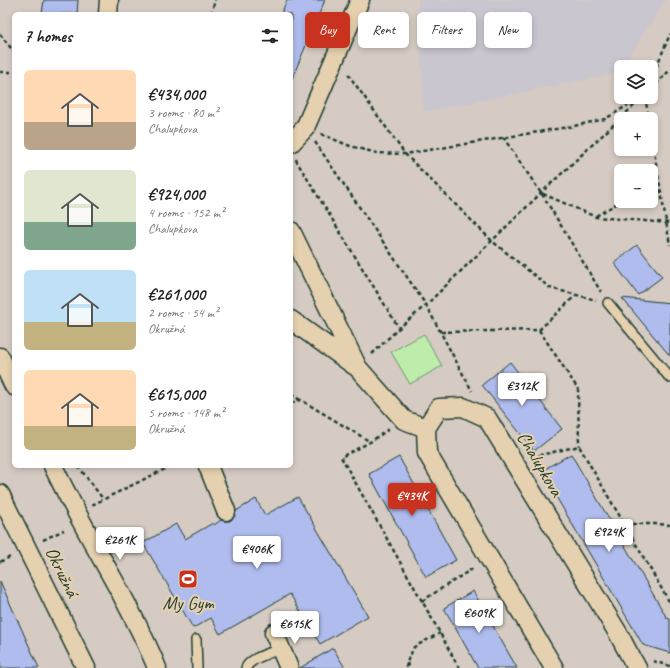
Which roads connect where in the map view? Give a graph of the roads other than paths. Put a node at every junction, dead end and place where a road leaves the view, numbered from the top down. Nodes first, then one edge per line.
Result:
1 (109, 0) edge
2 (360, 0) edge
3 (108, 12) edge
4 (293, 150) edge
5 (293, 235) edge
6 (608, 303) road end
7 (293, 321) edge
8 (0, 357) edge
9 (358, 368) junction
10 (670, 378) edge
11 (12, 382) edge
12 (426, 428) junction
13 (54, 468) edge
14 (209, 468) edge
15 (0, 494) edge
16 (226, 511) dead end
17 (196, 640) dead end
18 (277, 641) joint
19 (86, 668) edge
20 (157, 668) edge
21 (197, 668) edge
22 (246, 668) edge
23 (289, 668) edge
24 (554, 668) edge
25 (637, 668) edge

1 - 3 street
2 - 4 street
5 - 9 street
6 - 10 lane
7 - 9 street
8 - 11 street
9 - 12 street
12 - 24 street
12 - 25 street, Chalupkova
13 - 20 street, Okružná
14 - 16 street
15 - 19 street, Okružná
17 - 21 lane
18 - 22 lane
18 - 23 street

